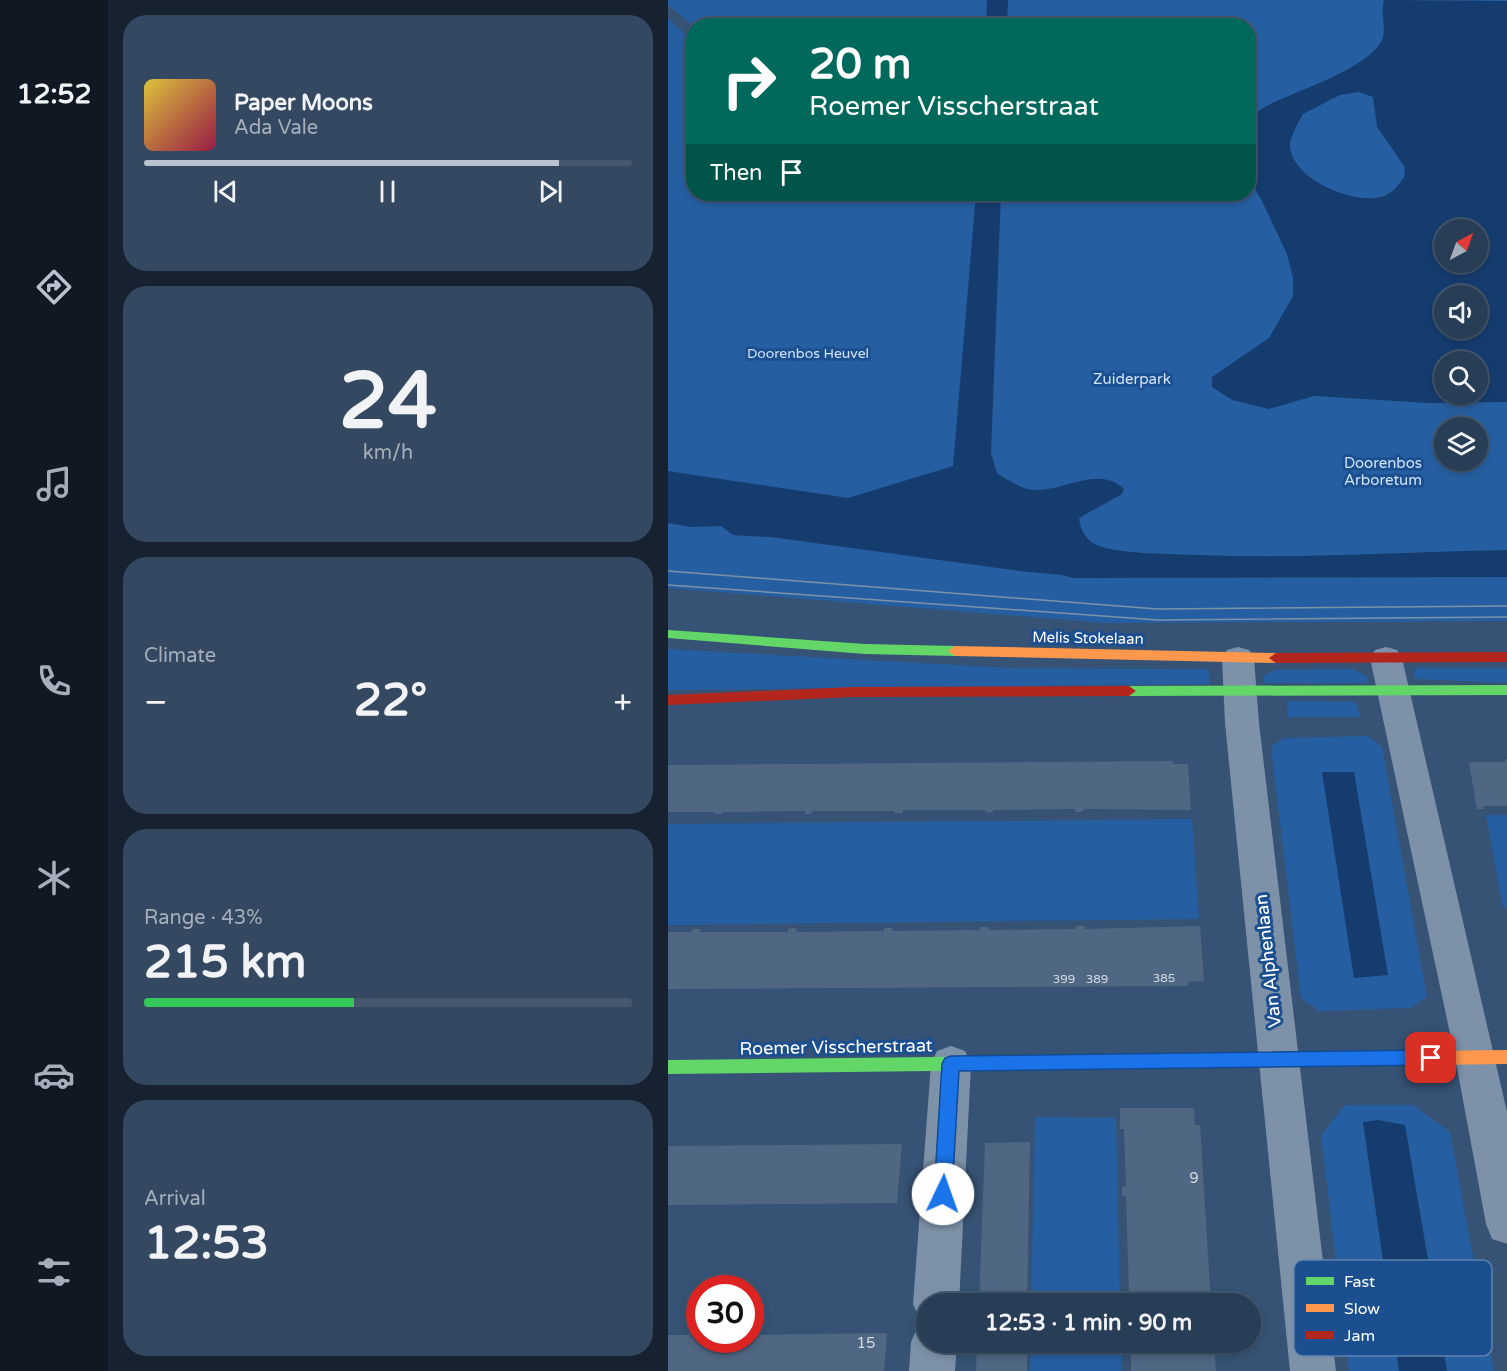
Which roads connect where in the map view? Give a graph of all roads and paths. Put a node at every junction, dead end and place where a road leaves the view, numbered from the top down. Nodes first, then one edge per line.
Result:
1 (668, 634) edge
2 (1508, 657) edge
3 (1239, 674) junction
4 (1389, 674) junction
5 (1508, 690) edge
6 (668, 700) edge
7 (1491, 1057) edge
8 (1279, 1060) junction
9 (951, 1064) junction
10 (668, 1067) edge
11 (1508, 1224) edge
12 (1301, 1260) edge
13 (937, 1293) edge
14 (933, 1353) edge
15 (1311, 1356) edge
16 (932, 1371) edge
17 (1313, 1371) edge

1 - 3 street, Melis Stokelaan
2 - 4 street, Melis Stokelaan
3 - 4 street, Melis Stokelaan
3 - 4 street, Melis Stokelaan
3 - 6 street, Melis Stokelaan
3 - 8 street, Van Alphenlaan
4 - 5 street, Melis Stokelaan
4 - 7 street
7 - 8 street, Roemer Visscherstraat
7 - 11 street
8 - 9 street, Roemer Visscherstraat
8 - 12 street, Van Alphenlaan
9 - 10 street, Roemer Visscherstraat
9 - 13 street
14 - 16 street
15 - 17 street, Van Alphenlaan

